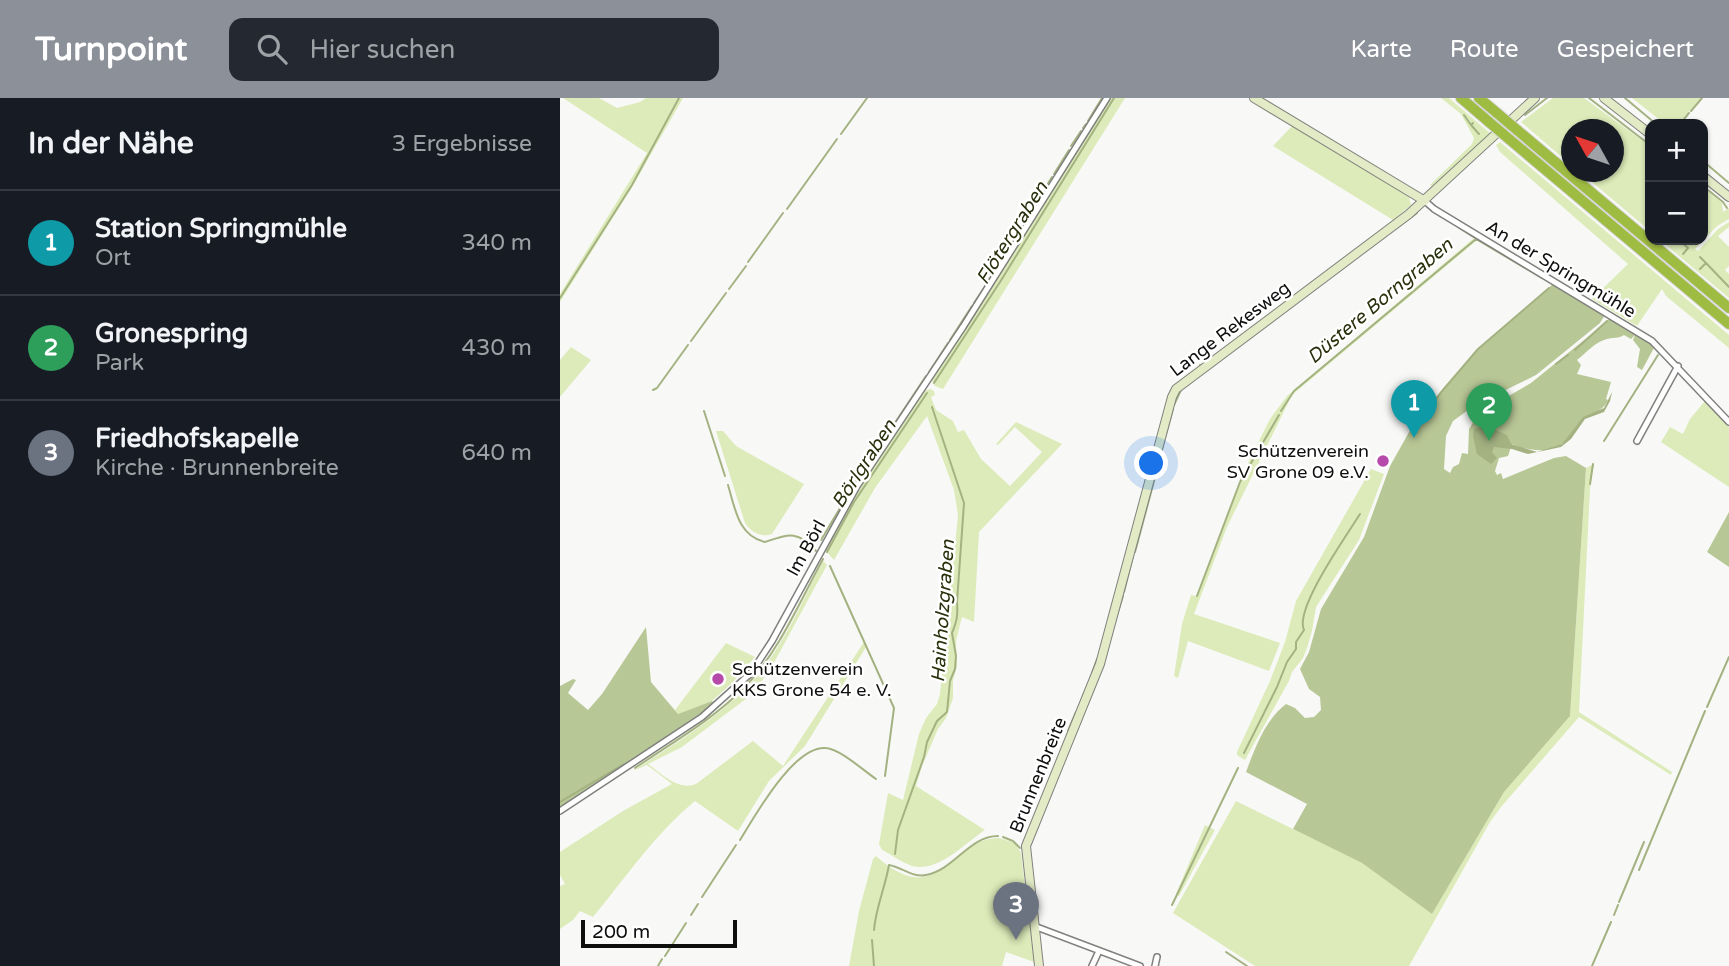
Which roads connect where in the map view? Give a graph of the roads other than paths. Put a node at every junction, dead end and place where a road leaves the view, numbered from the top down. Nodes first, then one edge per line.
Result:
1 (1107, 98) edge
2 (1254, 98) edge
3 (1461, 98) edge
4 (1479, 98) edge
5 (1535, 98) edge
6 (1604, 98) edge
7 (1645, 130) edge
8 (1708, 180) edge
9 (1729, 197) edge
10 (1425, 201) junction
11 (1729, 308) edge
12 (1729, 324) edge
13 (1678, 366) junction
14 (1729, 422) edge
15 (1637, 441) dead end
16 (1094, 681) joint
17 (560, 811) edge
18 (1034, 926) junction
19 (1099, 951) junction
20 (1157, 957) dead end
21 (1039, 966) edge
22 (1092, 966) edge
23 (1140, 966) edge
24 (1155, 966) edge

1 - 17 street, Im Börl
2 - 10 street
3 - 12 highway, bridge
4 - 11 highway, bridge
5 - 10 street, Lange Rekesweg
6 - 7 street
8 - 9 street
10 - 13 street, An der Springmühle
10 - 16 street, Lange Rekesweg
13 - 14 street, An der Springmühle
13 - 15 street
16 - 18 street, Brunnenbreite
18 - 19 street
18 - 21 street, Brunnenbreite
19 - 22 street
19 - 23 street
20 - 24 street

